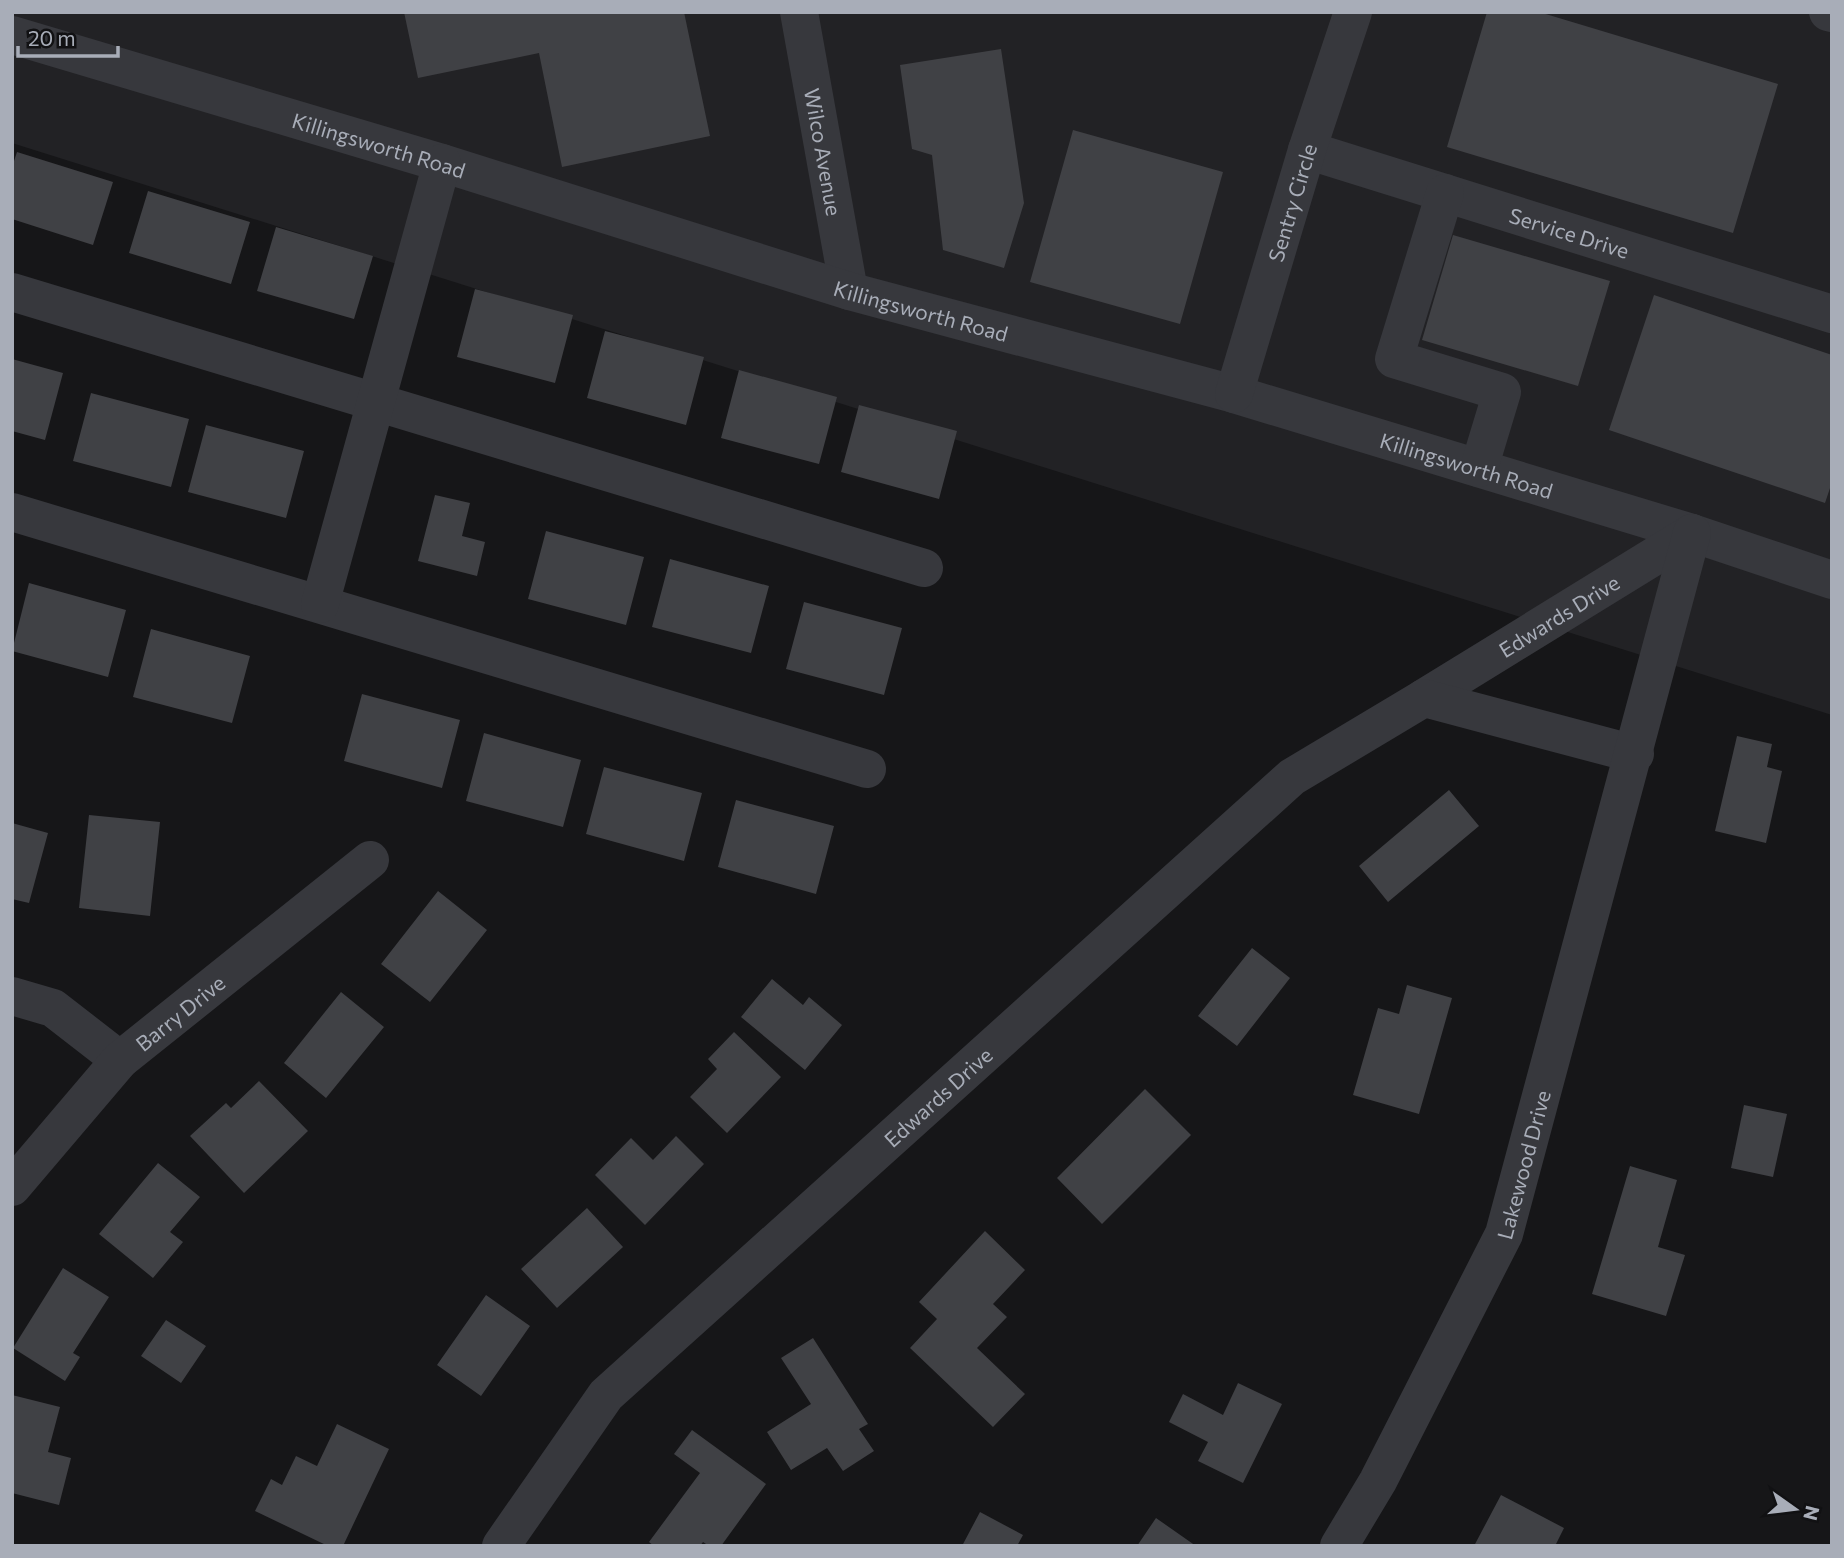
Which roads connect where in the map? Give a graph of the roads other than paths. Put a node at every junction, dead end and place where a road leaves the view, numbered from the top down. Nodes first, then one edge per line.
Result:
1 (799, 12) edge
2 (1353, 12) edge
3 (12, 35) edge
4 (1307, 150) junction
5 (442, 163) junction
6 (1445, 193) junction
7 (849, 291) junction
8 (12, 292) edge
9 (1832, 314) edge
10 (1234, 394) junction
11 (376, 402) junction
12 (1479, 468) junction
13 (12, 512) edge
14 (1692, 533) junction
15 (924, 568) dead end
16 (1831, 579) edge
17 (320, 604) junction
18 (1424, 698) junction
19 (1635, 754) junction
20 (867, 769) dead end
21 (370, 860) dead end
22 (12, 996) edge
23 (120, 1060) junction
24 (12, 1187) edge
25 (501, 1546) edge
26 (1339, 1546) edge

1 - 7 street, Wilco Avenue
2 - 4 street, Sentry Circle
3 - 5 street, Killingsworth Road
4 - 6 street, Service Drive
4 - 10 street, Sentry Circle
5 - 7 street, Killingsworth Road
5 - 11 street
6 - 9 street, Service Drive
6 - 12 street
7 - 10 street, Killingsworth Road
8 - 11 street
10 - 12 street, Killingsworth Road
11 - 15 street
11 - 17 street
12 - 14 street, Killingsworth Road
13 - 17 street
14 - 16 street, Killingsworth Road
14 - 18 street, Edwards Drive
14 - 19 street, Lakewood Drive
17 - 20 street
18 - 19 street
18 - 25 street, Edwards Drive
19 - 26 street, Lakewood Drive
21 - 23 street, Barry Drive
22 - 23 street
23 - 24 street, Barry Drive

